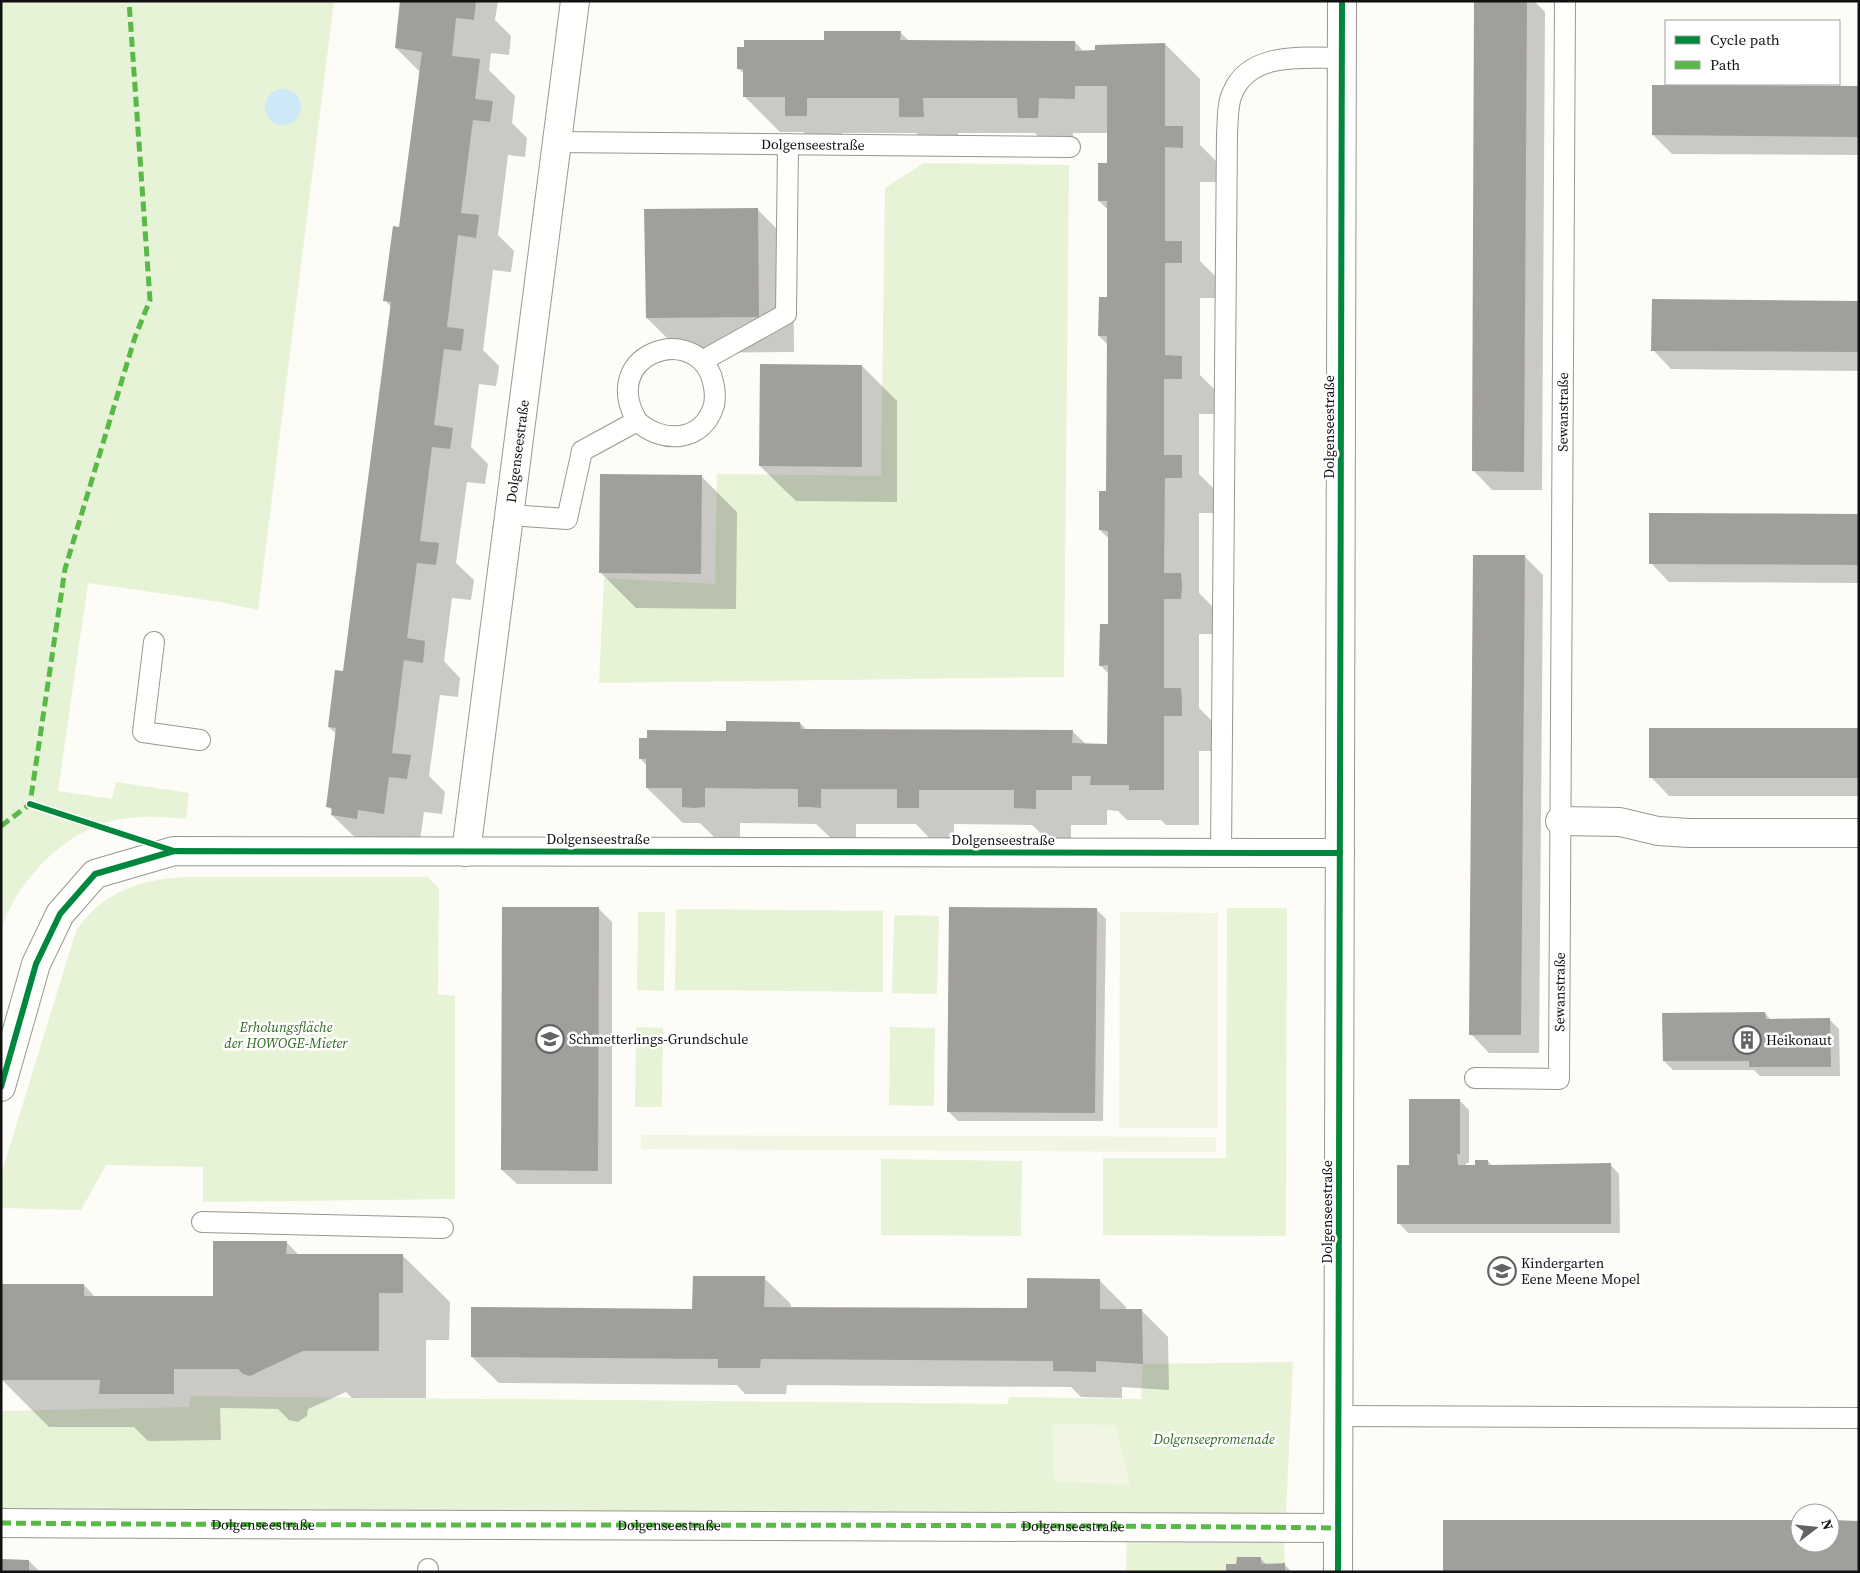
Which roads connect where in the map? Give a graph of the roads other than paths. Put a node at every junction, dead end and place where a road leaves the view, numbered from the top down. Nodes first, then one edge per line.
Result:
1 (575, 1) edge
2 (1342, 1) edge
3 (1565, 1) edge
4 (1342, 58) junction
5 (557, 142) junction
6 (788, 144) junction
7 (1070, 147) dead end
8 (702, 361) junction
9 (637, 421) junction
10 (510, 515) junction
11 (154, 642) dead end
12 (200, 740) dead end
13 (1560, 821) junction
14 (1859, 833) edge
15 (466, 852) junction
16 (1221, 853) junction
17 (1340, 853) junction
18 (1475, 1078) dead end
19 (1, 1087) edge
20 (202, 1222) dead end
21 (443, 1228) dead end
22 (1338, 1416) junction
23 (1859, 1418) edge
24 (1, 1523) edge
25 (1336, 1528) junction
26 (1338, 1572) edge

1 - 5 street, Dolgenseestraße
2 - 4 street, Dolgenseestraße
3 - 13 lane, Sewanstraße
4 - 16 lane
4 - 17 street, Dolgenseestraße
5 - 6 lane, Dolgenseestraße
5 - 10 street, Dolgenseestraße
6 - 7 lane, Dolgenseestraße
6 - 8 lane
8 - 9 lane
8 - 9 lane
9 - 10 lane
10 - 15 street, Dolgenseestraße
11 - 12 lane
13 - 14 street
13 - 18 lane, Sewanstraße
15 - 16 street, Dolgenseestraße
15 - 19 street, Dolgenseestraße
16 - 17 street, Dolgenseestraße
17 - 22 street, Dolgenseestraße
20 - 21 lane
22 - 23 lane
22 - 25 street, Dolgenseestraße
24 - 25 street, Dolgenseestraße
25 - 26 street, Dolgenseestraße

